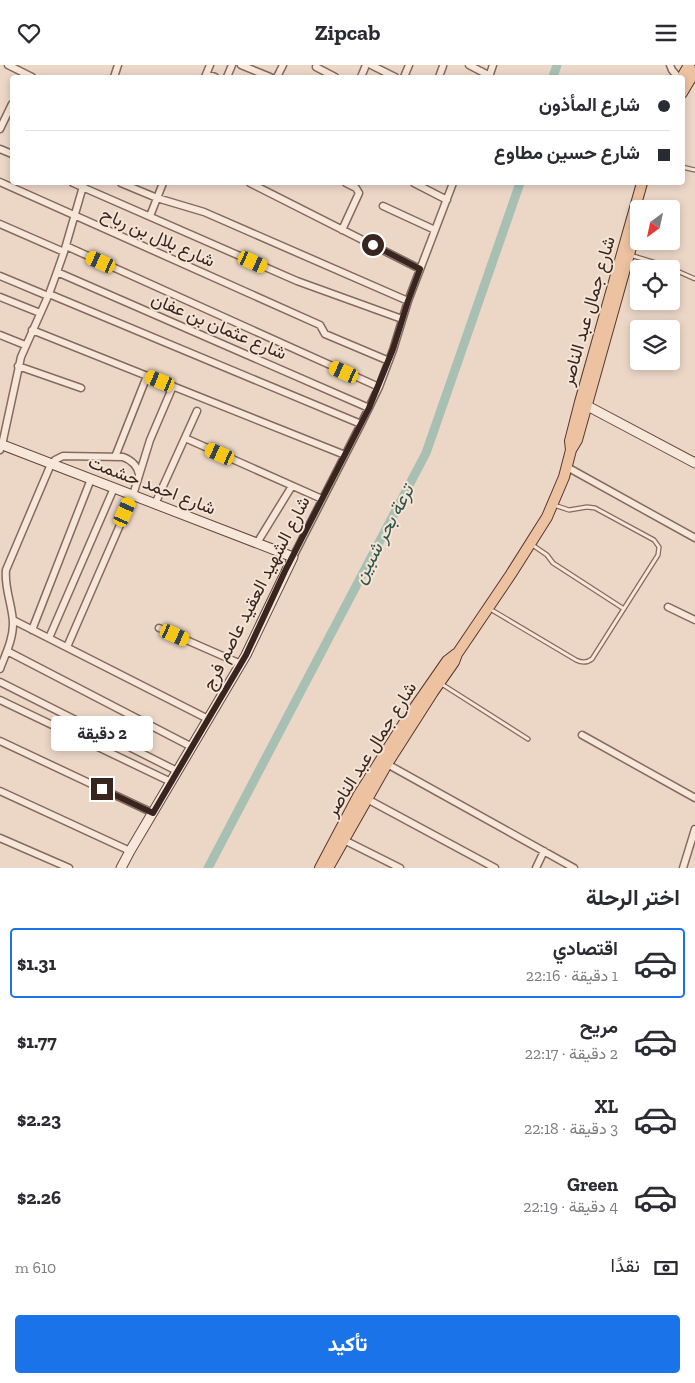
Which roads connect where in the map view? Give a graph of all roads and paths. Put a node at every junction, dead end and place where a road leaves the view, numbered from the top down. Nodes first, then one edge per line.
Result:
1 (8, 65) edge
2 (210, 65) edge
3 (241, 65) edge
4 (469, 65) edge
5 (374, 66) edge
6 (316, 67) dead end
7 (695, 71) edge
8 (28, 75) edge
9 (206, 75) edge
10 (265, 75) edge
11 (331, 75) edge
12 (391, 75) edge
13 (486, 75) edge
14 (685, 88) edge
15 (10, 109) edge
16 (5, 120) junction
17 (10, 122) edge
18 (0, 129) edge
19 (0, 182) edge
20 (84, 185) edge
21 (125, 185) edge
22 (162, 185) edge
23 (254, 185) edge
24 (350, 185) edge
25 (418, 185) edge
26 (452, 185) edge
27 (641, 185) edge
28 (648, 185) edge
29 (157, 198) junction
30 (446, 200) junction
31 (644, 200) edge
32 (383, 206) dead end
33 (75, 216) junction
34 (150, 216) junction
35 (0, 224) edge
36 (342, 230) junction
37 (435, 230) junction
38 (65, 249) junction
39 (630, 250) edge
40 (629, 255) junction
41 (420, 269) junction
42 (57, 273) junction
43 (0, 276) edge
44 (695, 279) edge
45 (48, 295) junction
46 (0, 297) edge
47 (408, 301) junction
48 (40, 313) junction
49 (402, 319) junction
50 (32, 330) junction
51 (0, 335) edge
52 (25, 345) junction
53 (389, 361) junction
54 (18, 366) junction
55 (147, 376) junction
56 (173, 386) junction
57 (379, 387) junction
58 (81, 388) dead end
59 (583, 404) junction
60 (369, 408) junction
61 (196, 411) dead end
62 (361, 424) junction
63 (185, 437) junction
64 (1, 447) edge
65 (345, 455) junction
66 (115, 457) junction
67 (695, 463) edge
68 (51, 464) junction
69 (567, 467) junction
70 (139, 474) junction
71 (91, 479) junction
72 (292, 486) junction
73 (114, 488) junction
74 (133, 495) junction
75 (322, 499) junction
76 (155, 504) junction
77 (553, 504) junction
78 (695, 538) edge
79 (257, 543) junction
80 (530, 544) junction
81 (293, 557) junction
82 (6, 570) junction
83 (0, 582) edge
84 (668, 607) dead end
85 (488, 608) junction
86 (624, 609) junction
87 (695, 620) edge
88 (13, 621) junction
89 (159, 628) dead end
90 (32, 630) junction
91 (49, 639) junction
92 (66, 647) junction
93 (7, 651) junction
94 (457, 653) junction
95 (241, 664) junction
96 (0, 669) edge
97 (0, 682) edge
98 (440, 683) junction
99 (0, 700) edge
100 (208, 719) junction
101 (582, 735) dead end
102 (528, 739) dead end
103 (0, 741) edge
104 (192, 747) junction
105 (387, 764) junction
106 (178, 771) junction
107 (171, 782) junction
108 (0, 791) edge
109 (695, 798) edge
110 (367, 799) junction
111 (153, 813) junction
112 (695, 829) edge
113 (0, 838) edge
114 (340, 838) junction
115 (130, 851) junction
116 (544, 851) junction
117 (69, 868) edge
118 (121, 868) edge
119 (320, 868) edge
120 (328, 868) edge
121 (400, 868) edge
122 (495, 868) edge
123 (536, 868) edge
124 (574, 868) edge
125 (683, 868) edge

1 - 8 street
2 - 9 street
3 - 10 street
4 - 13 street
5 - 12 street
6 - 11 street
7 - 14 main road
15 - 16 street
16 - 17 street
16 - 18 street
19 - 33 street, شارع بلال بن رباح
20 - 33 street
20 - 34 street
21 - 29 street
22 - 29 street
23 - 36 street
24 - 36 street
25 - 30 street
26 - 30 street, شارع الشهيد العقيد عاصم فرج
27 - 59 main road, شارع جمال عبد الناصر
28 - 31 main road
29 - 34 street
29 - 47 street
30 - 37 street, شارع الشهيد العقيد عاصم فرج
32 - 37 street
33 - 38 street
33 - 53 street, شارع بلال بن رباح
34 - 49 street
35 - 38 street
36 - 41 street
37 - 41 street, شارع الشهيد العقيد عاصم فرج
38 - 42 street
38 - 57 street
39 - 40 main road, شارع جمال عبد الناصر
40 - 44 lane
40 - 59 main road, شارع جمال عبد الناصر
41 - 47 street, شارع الشهيد العقيد عاصم فرج
42 - 45 street
42 - 60 street, شارع عثمان بن عفان
43 - 45 street
45 - 48 street
45 - 62 street
46 - 48 street
47 - 49 street, شارع الشهيد العقيد عاصم فرج
48 - 50 street
49 - 53 street, شارع الشهيد العقيد عاصم فرج
50 - 52 street
50 - 55 street
51 - 52 street
52 - 54 street
53 - 57 street, شارع الشهيد العقيد عاصم فرج
54 - 58 street
54 - 64 street
55 - 56 street
55 - 66 street
56 - 65 street
56 - 70 street
57 - 60 street, شارع الشهيد العقيد عاصم فرج
59 - 67 street
59 - 69 main road, شارع جمال عبد الناصر
60 - 62 street, شارع الشهيد العقيد عاصم فرج
61 - 63 street
62 - 65 street, شارع الشهيد العقيد عاصم فرج
63 - 72 street
63 - 76 street
64 - 68 street, شارع احمد حشمت
65 - 75 street, شارع الشهيد العقيد عاصم فرج
66 - 68 street
66 - 70 street
68 - 71 street, شارع احمد حشمت
68 - 82 street
69 - 77 main road, شارع جمال عبد الناصر
69 - 78 street
70 - 74 street
71 - 73 street, شارع احمد حشمت
71 - 90 street
72 - 75 street
72 - 79 street
73 - 74 street, شارع احمد حشمت
73 - 91 street
74 - 76 street, شارع احمد حشمت
74 - 92 street
75 - 81 street, شارع الشهيد العقيد عاصم فرج
76 - 79 street, شارع احمد حشمت
77 - 80 main road, شارع جمال عبد الناصر
77 - 86 lane
79 - 81 street, شارع احمد حشمت
80 - 85 main road, شارع جمال عبد الناصر
80 - 86 lane
81 - 95 street, شارع الشهيد العقيد عاصم فرج
82 - 83 street
82 - 88 street
84 - 87 street
85 - 86 lane
85 - 94 main road, شارع جمال عبد الناصر
88 - 90 street
88 - 93 street
89 - 95 street
90 - 91 street
91 - 92 street
92 - 100 street
93 - 96 street
93 - 104 street
94 - 98 main road, شارع جمال عبد الناصر
94 - 114 main road, شارع جمال عبد الناصر
95 - 100 street, شارع الشهيد العقيد عاصم فرج
97 - 106 street
98 - 102 lane
98 - 105 main road, شارع جمال عبد الناصر
99 - 107 street
100 - 104 street, شارع الشهيد العقيد عاصم فرج
101 - 109 street
103 - 111 street
104 - 106 street, شارع الشهيد العقيد عاصم فرج
105 - 110 main road, شارع جمال عبد الناصر
105 - 116 street
106 - 107 street, شارع الشهيد العقيد عاصم فرج
107 - 111 street, شارع الشهيد العقيد عاصم فرج
108 - 115 street
110 - 114 main road, شارع جمال عبد الناصر
110 - 122 street
111 - 115 street, شارع الشهيد العقيد عاصم فرج
112 - 125 street
113 - 117 street
114 - 119 main road, شارع جمال عبد الناصر
114 - 120 main road, شارع جمال عبد الناصر
114 - 121 street
115 - 118 street, شارع الشهيد العقيد عاصم فرج
116 - 123 street
116 - 124 street

